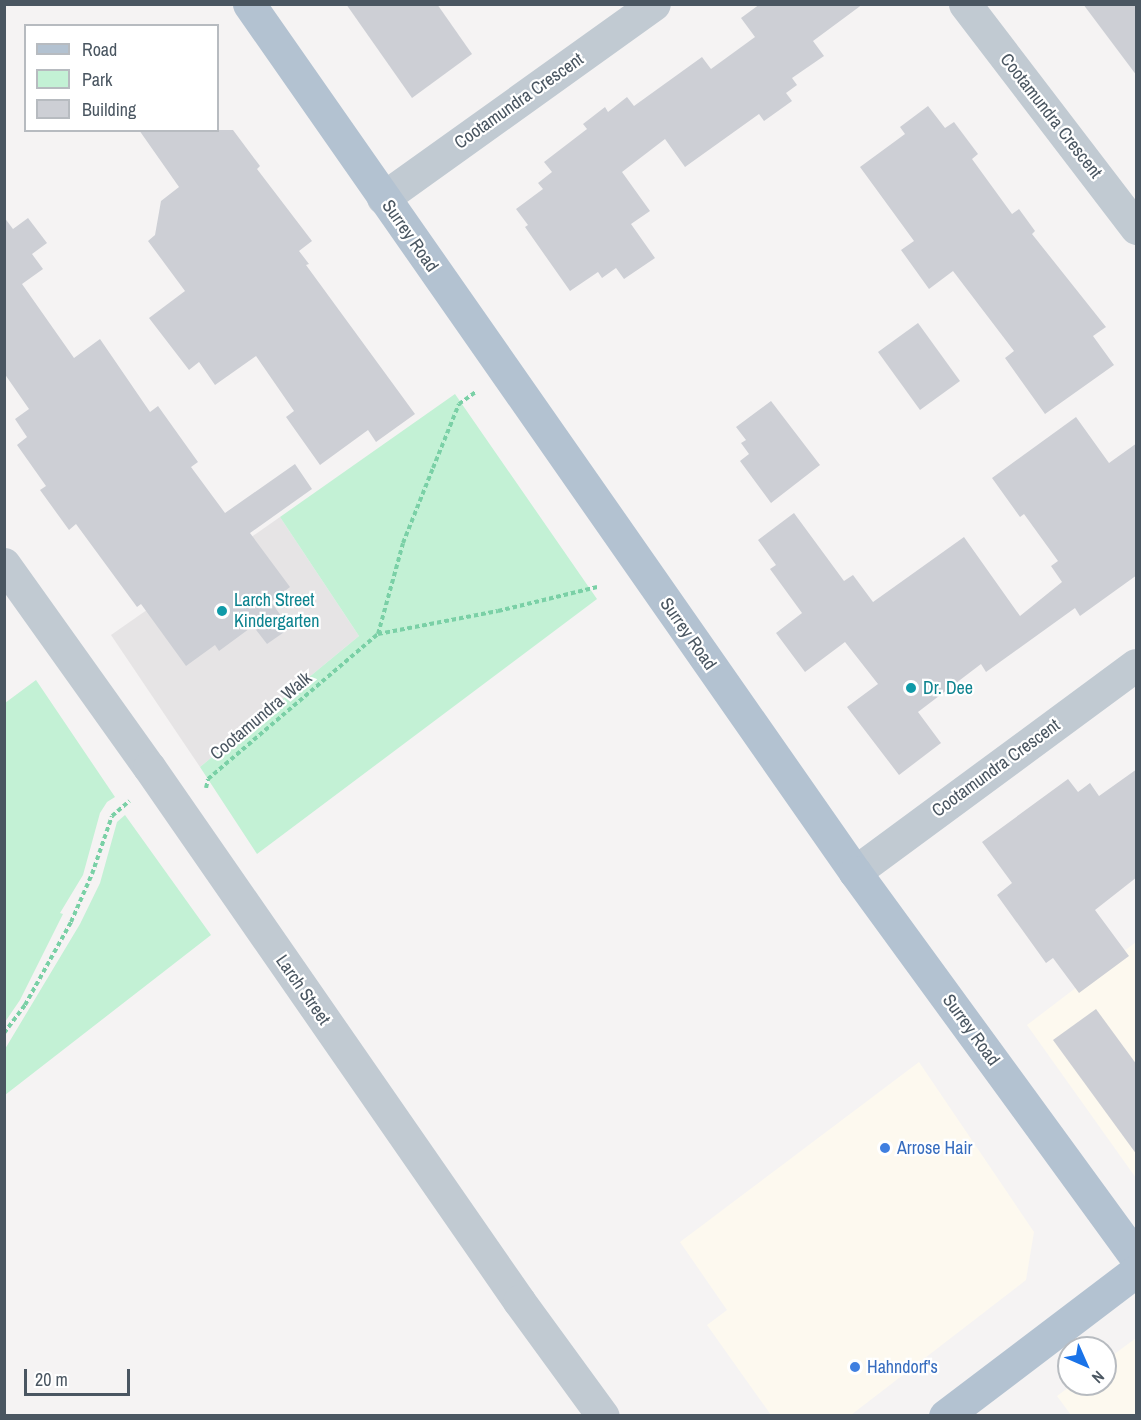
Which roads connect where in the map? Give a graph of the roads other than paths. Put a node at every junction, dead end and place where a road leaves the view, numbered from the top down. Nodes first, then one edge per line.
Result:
1 (249, 4) edge
2 (654, 4) edge
3 (965, 4) edge
4 (383, 198) junction
5 (1137, 228) edge
6 (4, 564) edge
7 (1137, 665) edge
8 (855, 872) junction
9 (1137, 1258) edge
10 (1137, 1271) edge
11 (603, 1416) edge
12 (945, 1416) edge

1 - 4 main road, Surrey Road
2 - 4 street, Cootamundra Crescent
3 - 5 street, Cootamundra Crescent
4 - 8 main road, Surrey Road
6 - 11 street, Larch Street
7 - 8 street, Cootamundra Crescent
8 - 9 main road, Surrey Road
10 - 12 main road

